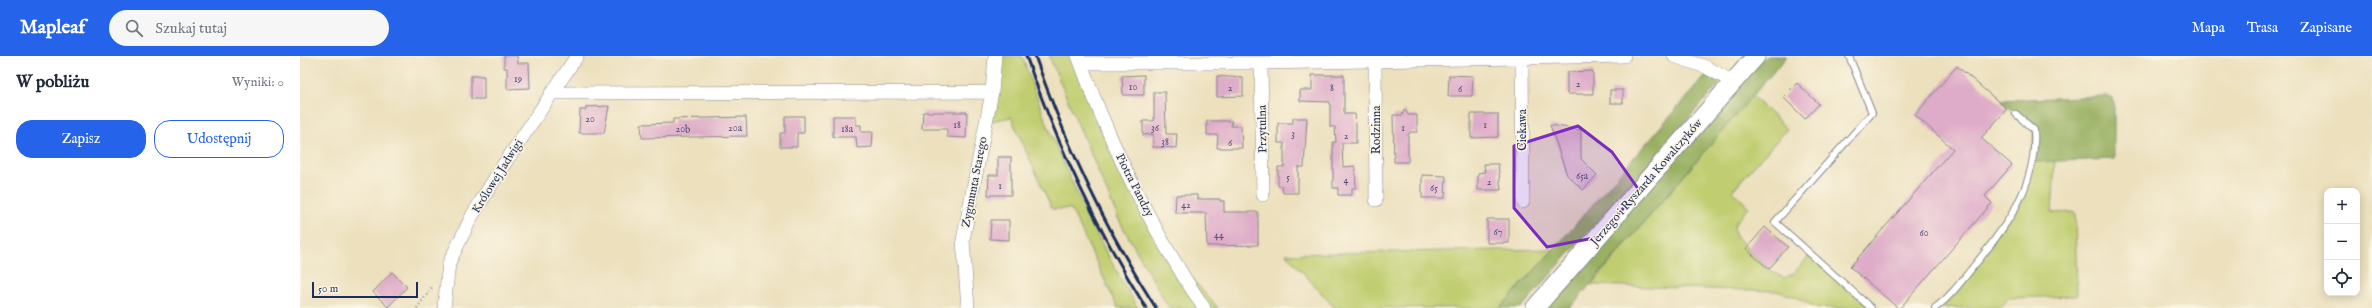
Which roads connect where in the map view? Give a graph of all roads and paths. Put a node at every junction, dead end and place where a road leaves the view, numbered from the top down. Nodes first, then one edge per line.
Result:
1 (577, 56) edge
2 (995, 56) edge
3 (1624, 56) edge
4 (1674, 56) edge
5 (1756, 56) edge
6 (1849, 56) edge
7 (1080, 59) edge
8 (1522, 59) junction
9 (1375, 61) junction
10 (1261, 63) junction
11 (1733, 82) junction
12 (992, 92) junction
13 (551, 93) junction
14 (2016, 114) dead end
15 (1263, 195) dead end
16 (1376, 200) dead end
17 (1523, 202) dead end
18 (444, 308) edge
19 (968, 308) edge
20 (1204, 308) edge
21 (1535, 308) edge
22 (1871, 308) edge
23 (1936, 308) edge

1 - 13 street, Królowej Jadwigi
2 - 12 street, Zygmunta Starego
3 - 8 street
4 - 11 street
5 - 11 main road, Jerzego i Ryszarda Kowalczyków
6 - 22 lane
7 - 10 street
7 - 20 street, Piotra Pandzy
8 - 9 street
8 - 17 street, Ciekawa
9 - 10 street
9 - 16 street, Rodzinna
10 - 15 street, Przytulna
11 - 21 main road, Jerzego i Ryszarda Kowalczyków
12 - 13 street
12 - 19 street, Zygmunta Starego
13 - 18 street, Królowej Jadwigi
14 - 23 lane

